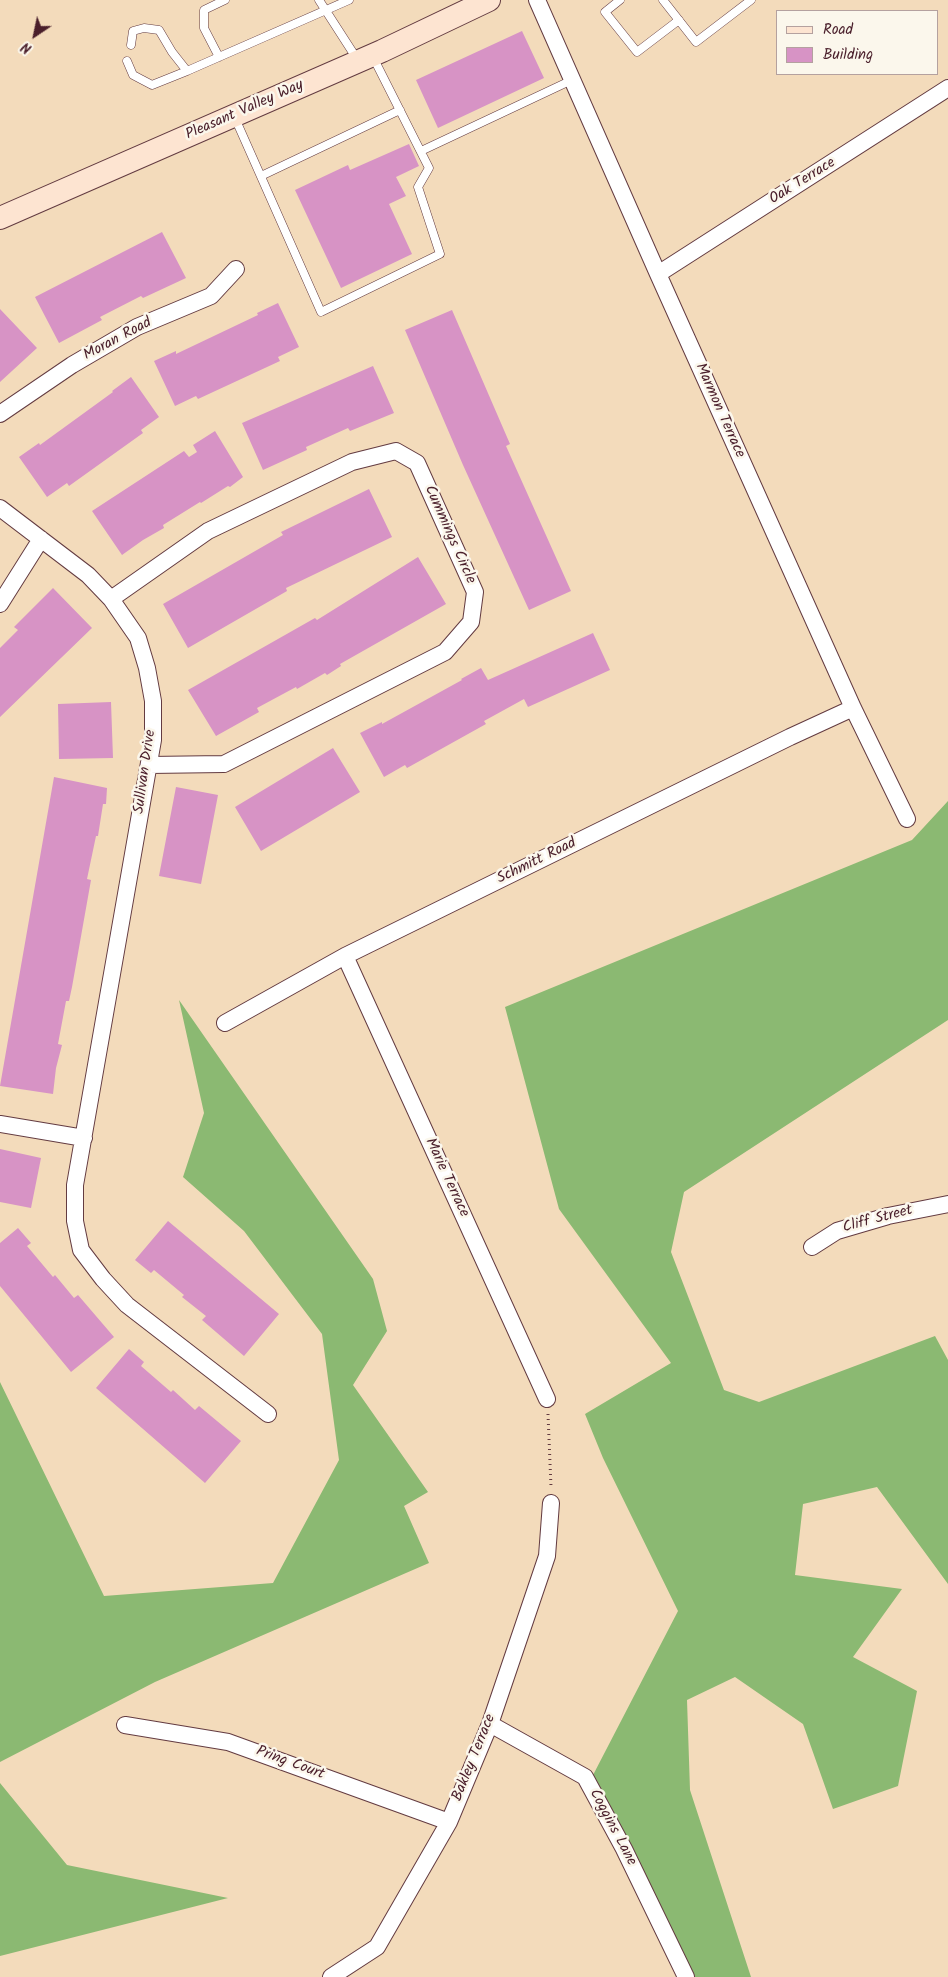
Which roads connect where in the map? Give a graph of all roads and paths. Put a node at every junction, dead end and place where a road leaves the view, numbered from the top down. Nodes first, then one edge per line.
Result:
1 (225, 0) edge
2 (319, 0) edge
3 (349, 0) edge
4 (488, 0) edge
5 (537, 0) edge
6 (620, 0) edge
7 (664, 0) edge
8 (750, 0) edge
9 (326, 10) junction
10 (679, 20) junction
11 (131, 45) dead end
12 (219, 57) junction
13 (366, 58) junction
14 (127, 61) dead end
15 (187, 71) junction
16 (572, 80) junction
17 (948, 88) edge
18 (400, 110) junction
19 (234, 116) junction
20 (421, 151) junction
21 (261, 176) junction
22 (0, 218) edge
23 (236, 269) dead end
24 (658, 274) junction
25 (0, 414) edge
26 (0, 508) edge
27 (41, 539) junction
28 (111, 599) junction
29 (0, 604) edge
30 (853, 708) junction
31 (148, 765) junction
32 (907, 820) dead end
33 (345, 956) junction
34 (225, 1023) dead end
35 (0, 1124) edge
36 (84, 1138) junction
37 (948, 1204) edge
38 (812, 1247) dead end
39 (548, 1399) joint
40 (268, 1414) dead end
41 (551, 1503) joint
42 (490, 1724) junction
43 (125, 1725) dead end
44 (449, 1822) junction
45 (331, 1977) edge
46 (686, 1977) edge

1 - 12 lane
2 - 9 lane
3 - 9 lane
4 - 13 main road, Pleasant Valley Way
5 - 16 street, Marmon Terrace
6 - 10 lane
7 - 10 lane
8 - 10 lane
9 - 12 lane
9 - 13 lane
11 - 15 lane
12 - 15 lane
13 - 18 lane
13 - 19 main road, Pleasant Valley Way
14 - 15 lane
16 - 20 lane
16 - 24 street, Marmon Terrace
17 - 24 street, Oak Terrace
18 - 20 lane
18 - 21 lane
19 - 21 lane
19 - 22 main road, Pleasant Valley Way
20 - 21 lane
23 - 25 street, Moran Road
24 - 30 street, Marmon Terrace
26 - 27 street, Sullivan Drive
27 - 28 street, Sullivan Drive
27 - 29 street
28 - 31 street, Sullivan Drive
28 - 31 street, Cummings Circle
30 - 32 street, Marmon Terrace
30 - 33 street, Schmitt Road
31 - 36 street, Sullivan Drive
33 - 34 street, Schmitt Road
33 - 39 street, Marie Terrace
35 - 36 street
36 - 40 street
37 - 38 street, Cliff Street
39 - 41 path
41 - 42 street, Bakley Terrace
42 - 44 street, Bakley Terrace
42 - 46 street, Coggins Lane
43 - 44 street, Pring Court
44 - 45 street, Bakley Terrace

